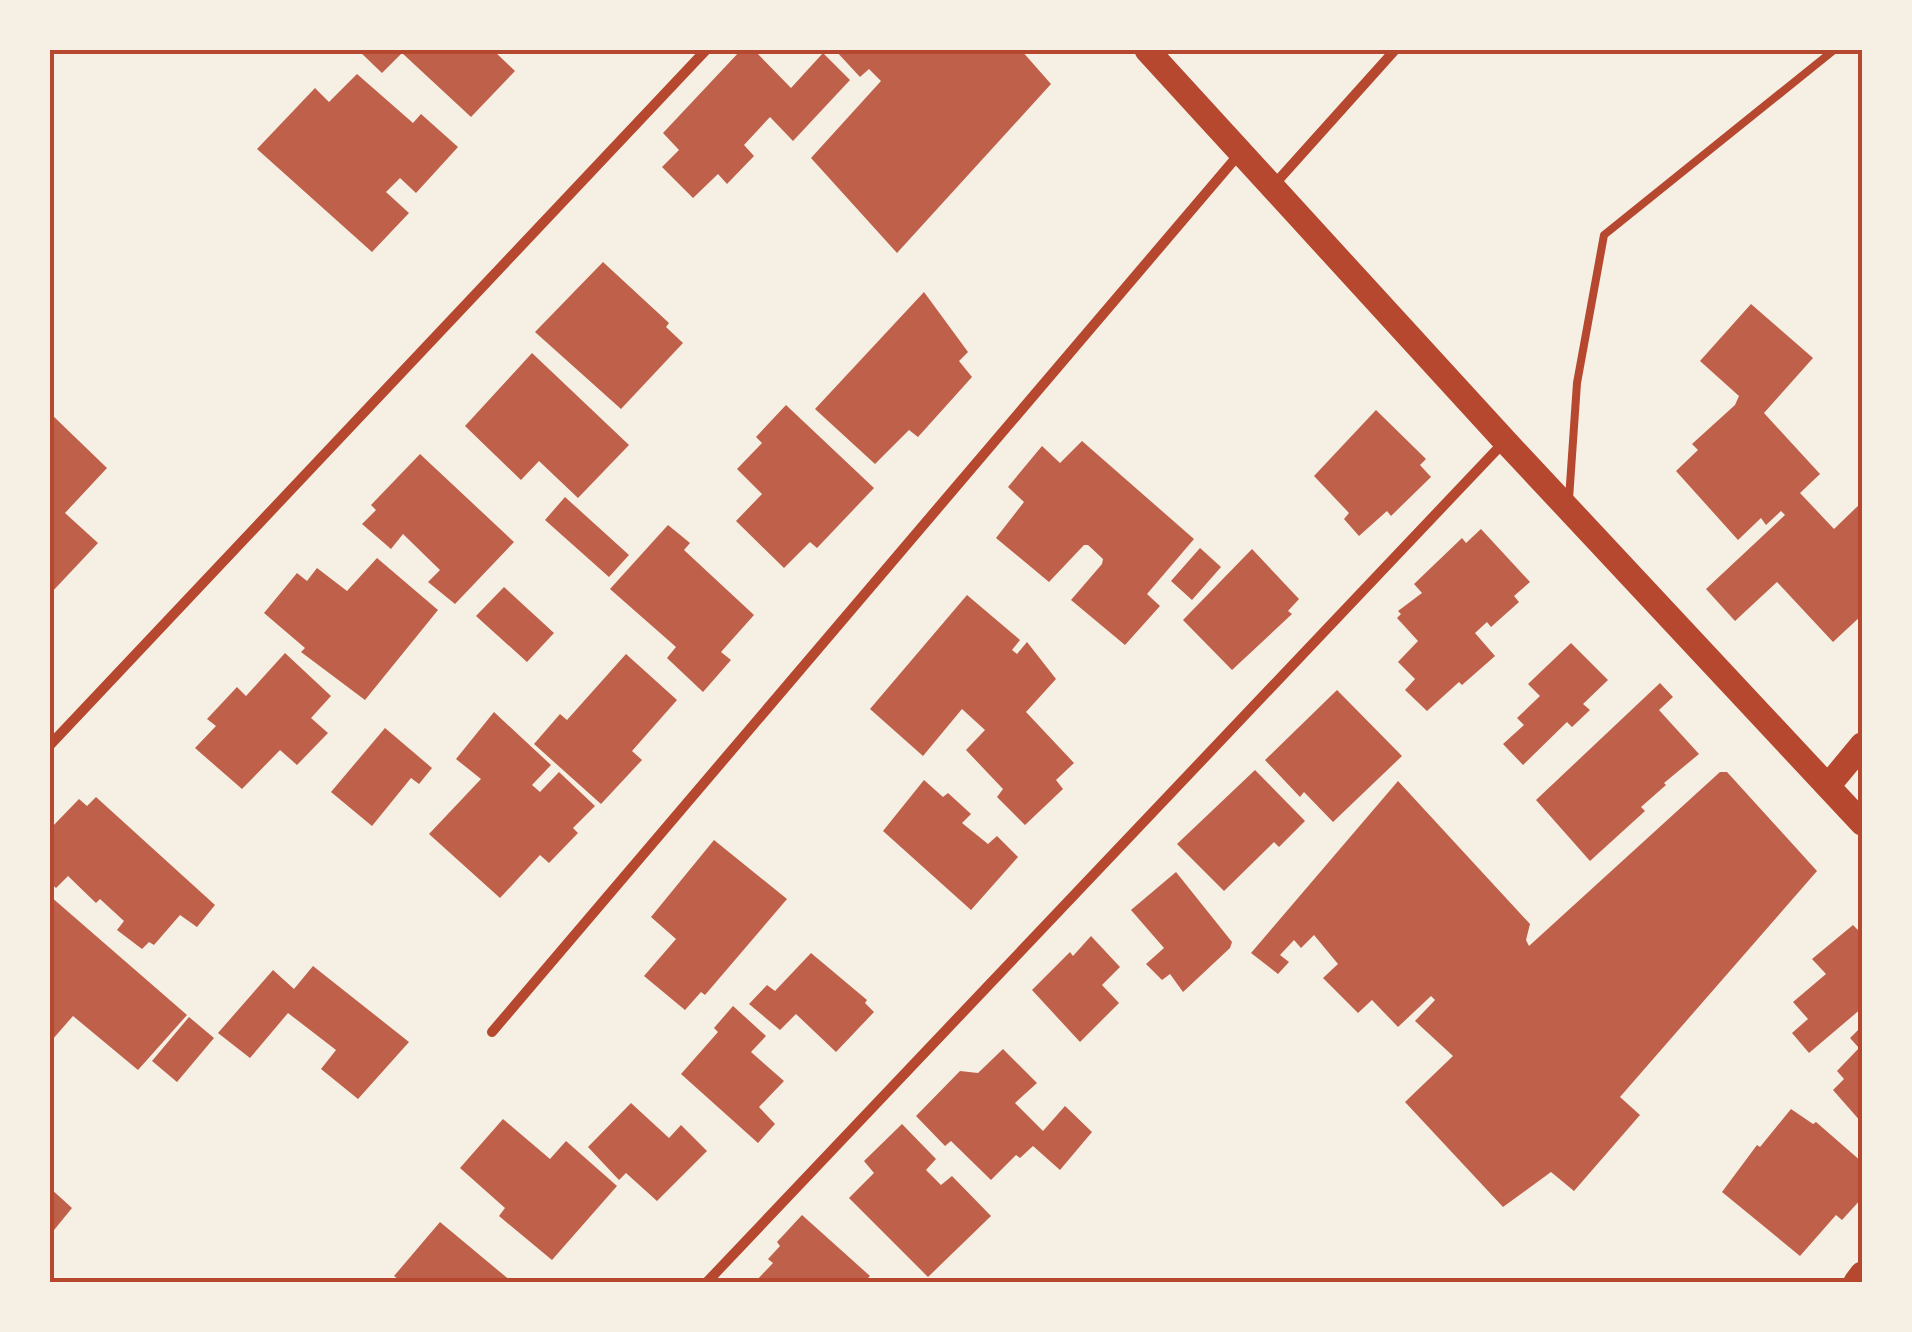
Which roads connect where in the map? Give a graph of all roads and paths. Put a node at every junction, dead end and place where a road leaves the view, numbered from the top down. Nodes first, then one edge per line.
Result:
1 (706, 50) edge
2 (1147, 50) edge
3 (1395, 50) edge
4 (1834, 50) edge
5 (1240, 152) junction
6 (1272, 187) junction
7 (1505, 441) junction
8 (1568, 508) junction
9 (50, 745) edge
10 (1862, 745) edge
11 (1828, 786) junction
12 (1862, 823) edge
13 (492, 1032) dead end
14 (1862, 1274) edge
15 (707, 1282) edge
16 (1856, 1282) edge

1 - 9 street
2 - 5 main road
3 - 6 street
4 - 8 lane
5 - 6 main road
5 - 13 street
6 - 7 main road
7 - 8 main road
7 - 15 street
8 - 11 main road
10 - 11 main road
11 - 12 main road
14 - 16 main road

